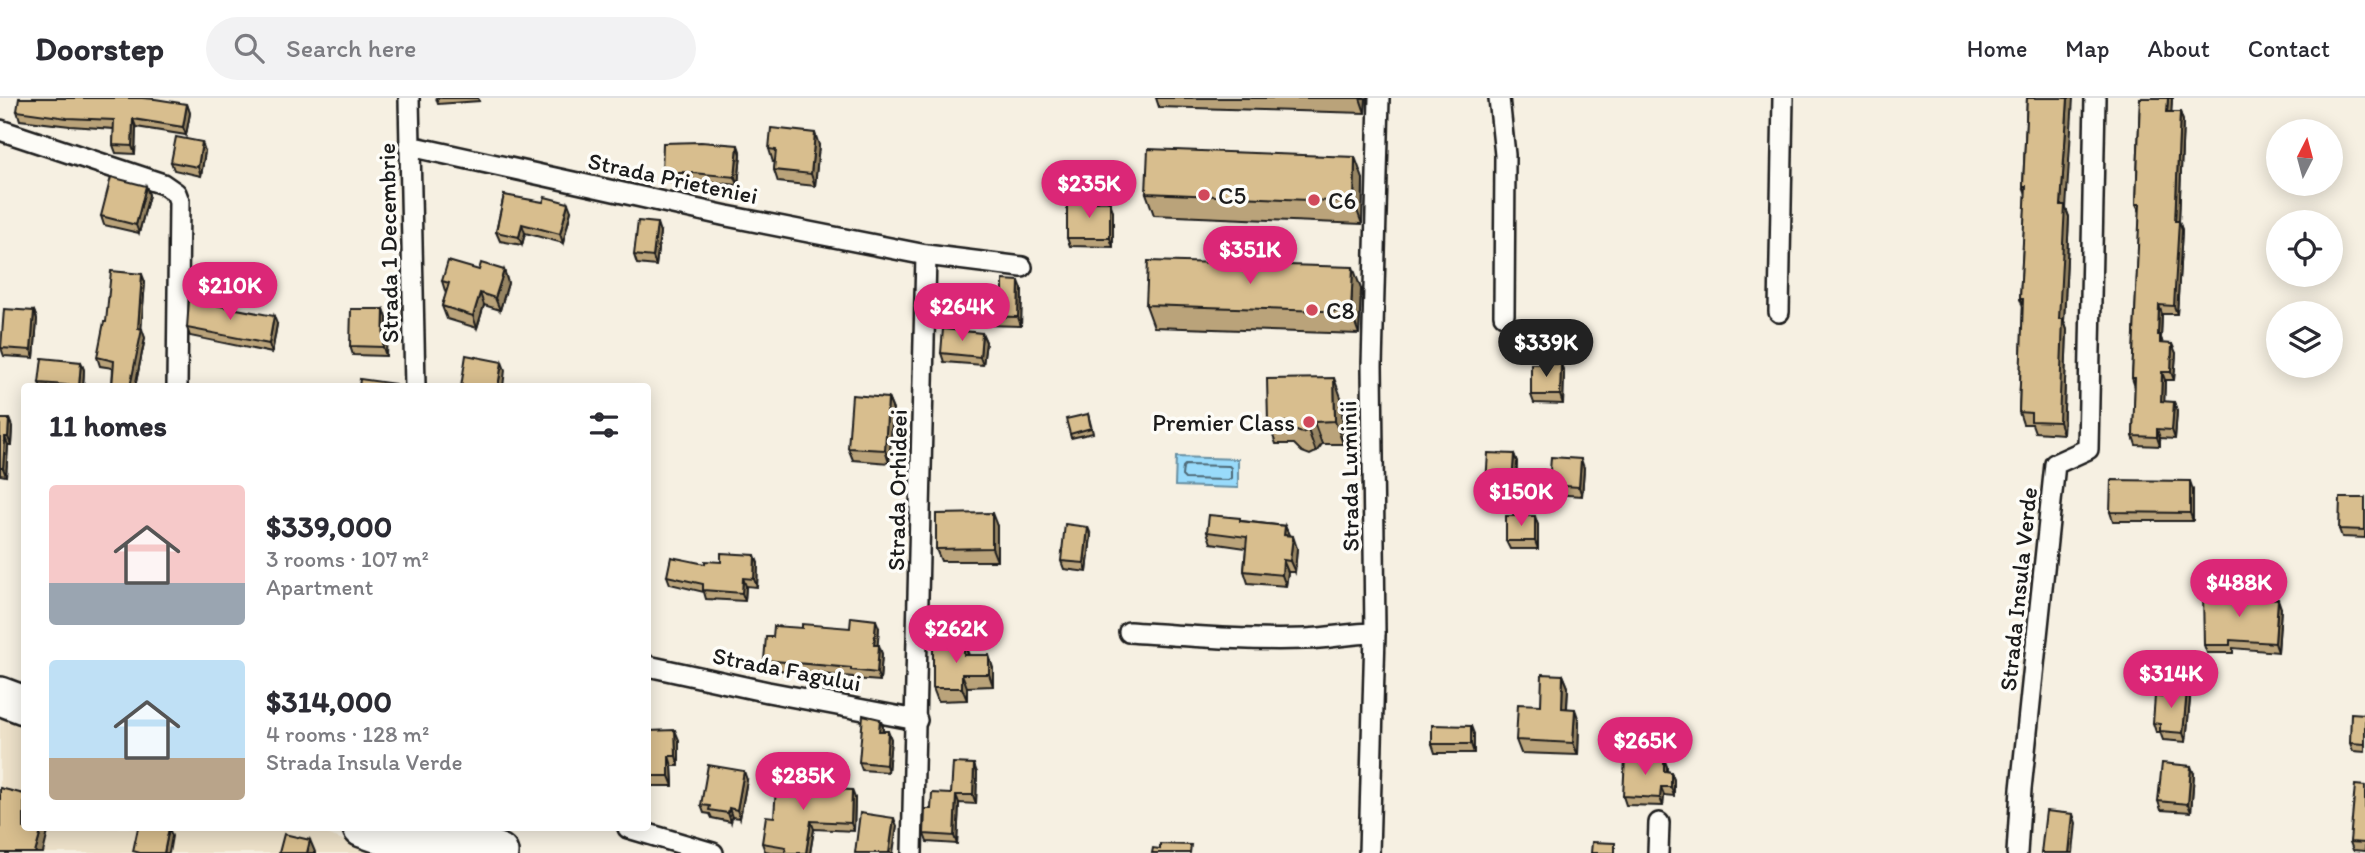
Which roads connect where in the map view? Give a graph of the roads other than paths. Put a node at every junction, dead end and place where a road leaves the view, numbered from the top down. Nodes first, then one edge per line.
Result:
1 (409, 98) edge
2 (1379, 98) edge
3 (1499, 98) edge
4 (1783, 98) edge
5 (2095, 98) edge
6 (0, 130) edge
7 (410, 146) junction
8 (926, 255) junction
9 (1022, 267) dead end
10 (1779, 312) dead end
11 (1504, 315) dead end
12 (177, 383) edge
13 (415, 383) edge
14 (1129, 632) dead end
15 (1376, 633) junction
16 (651, 667) edge
17 (0, 671) edge
18 (21, 679) edge
19 (0, 696) edge
20 (21, 704) edge
21 (917, 720) junction
22 (1659, 822) dead end
23 (371, 831) edge
24 (438, 831) edge
25 (638, 831) edge
26 (433, 853) edge
27 (499, 853) edge
28 (713, 853) edge
29 (912, 853) edge
30 (1369, 853) edge
31 (1658, 853) edge
32 (2017, 853) edge

1 - 7 street, Strada 1 Decembrie
2 - 15 street, Strada Luminii
3 - 11 street
4 - 10 street
5 - 32 street, Strada Insula Verde
6 - 12 street
7 - 8 street, Strada Prieteniei
7 - 13 street, Strada 1 Decembrie
8 - 9 street, Strada Prieteniei
8 - 21 street, Strada Orhideei
14 - 15 street
15 - 30 street, Strada Luminii
16 - 21 street, Strada Fagului
17 - 18 highway
19 - 20 highway
21 - 29 street, Strada Orhideei
22 - 31 street
23 - 26 highway
24 - 27 highway
25 - 28 street

